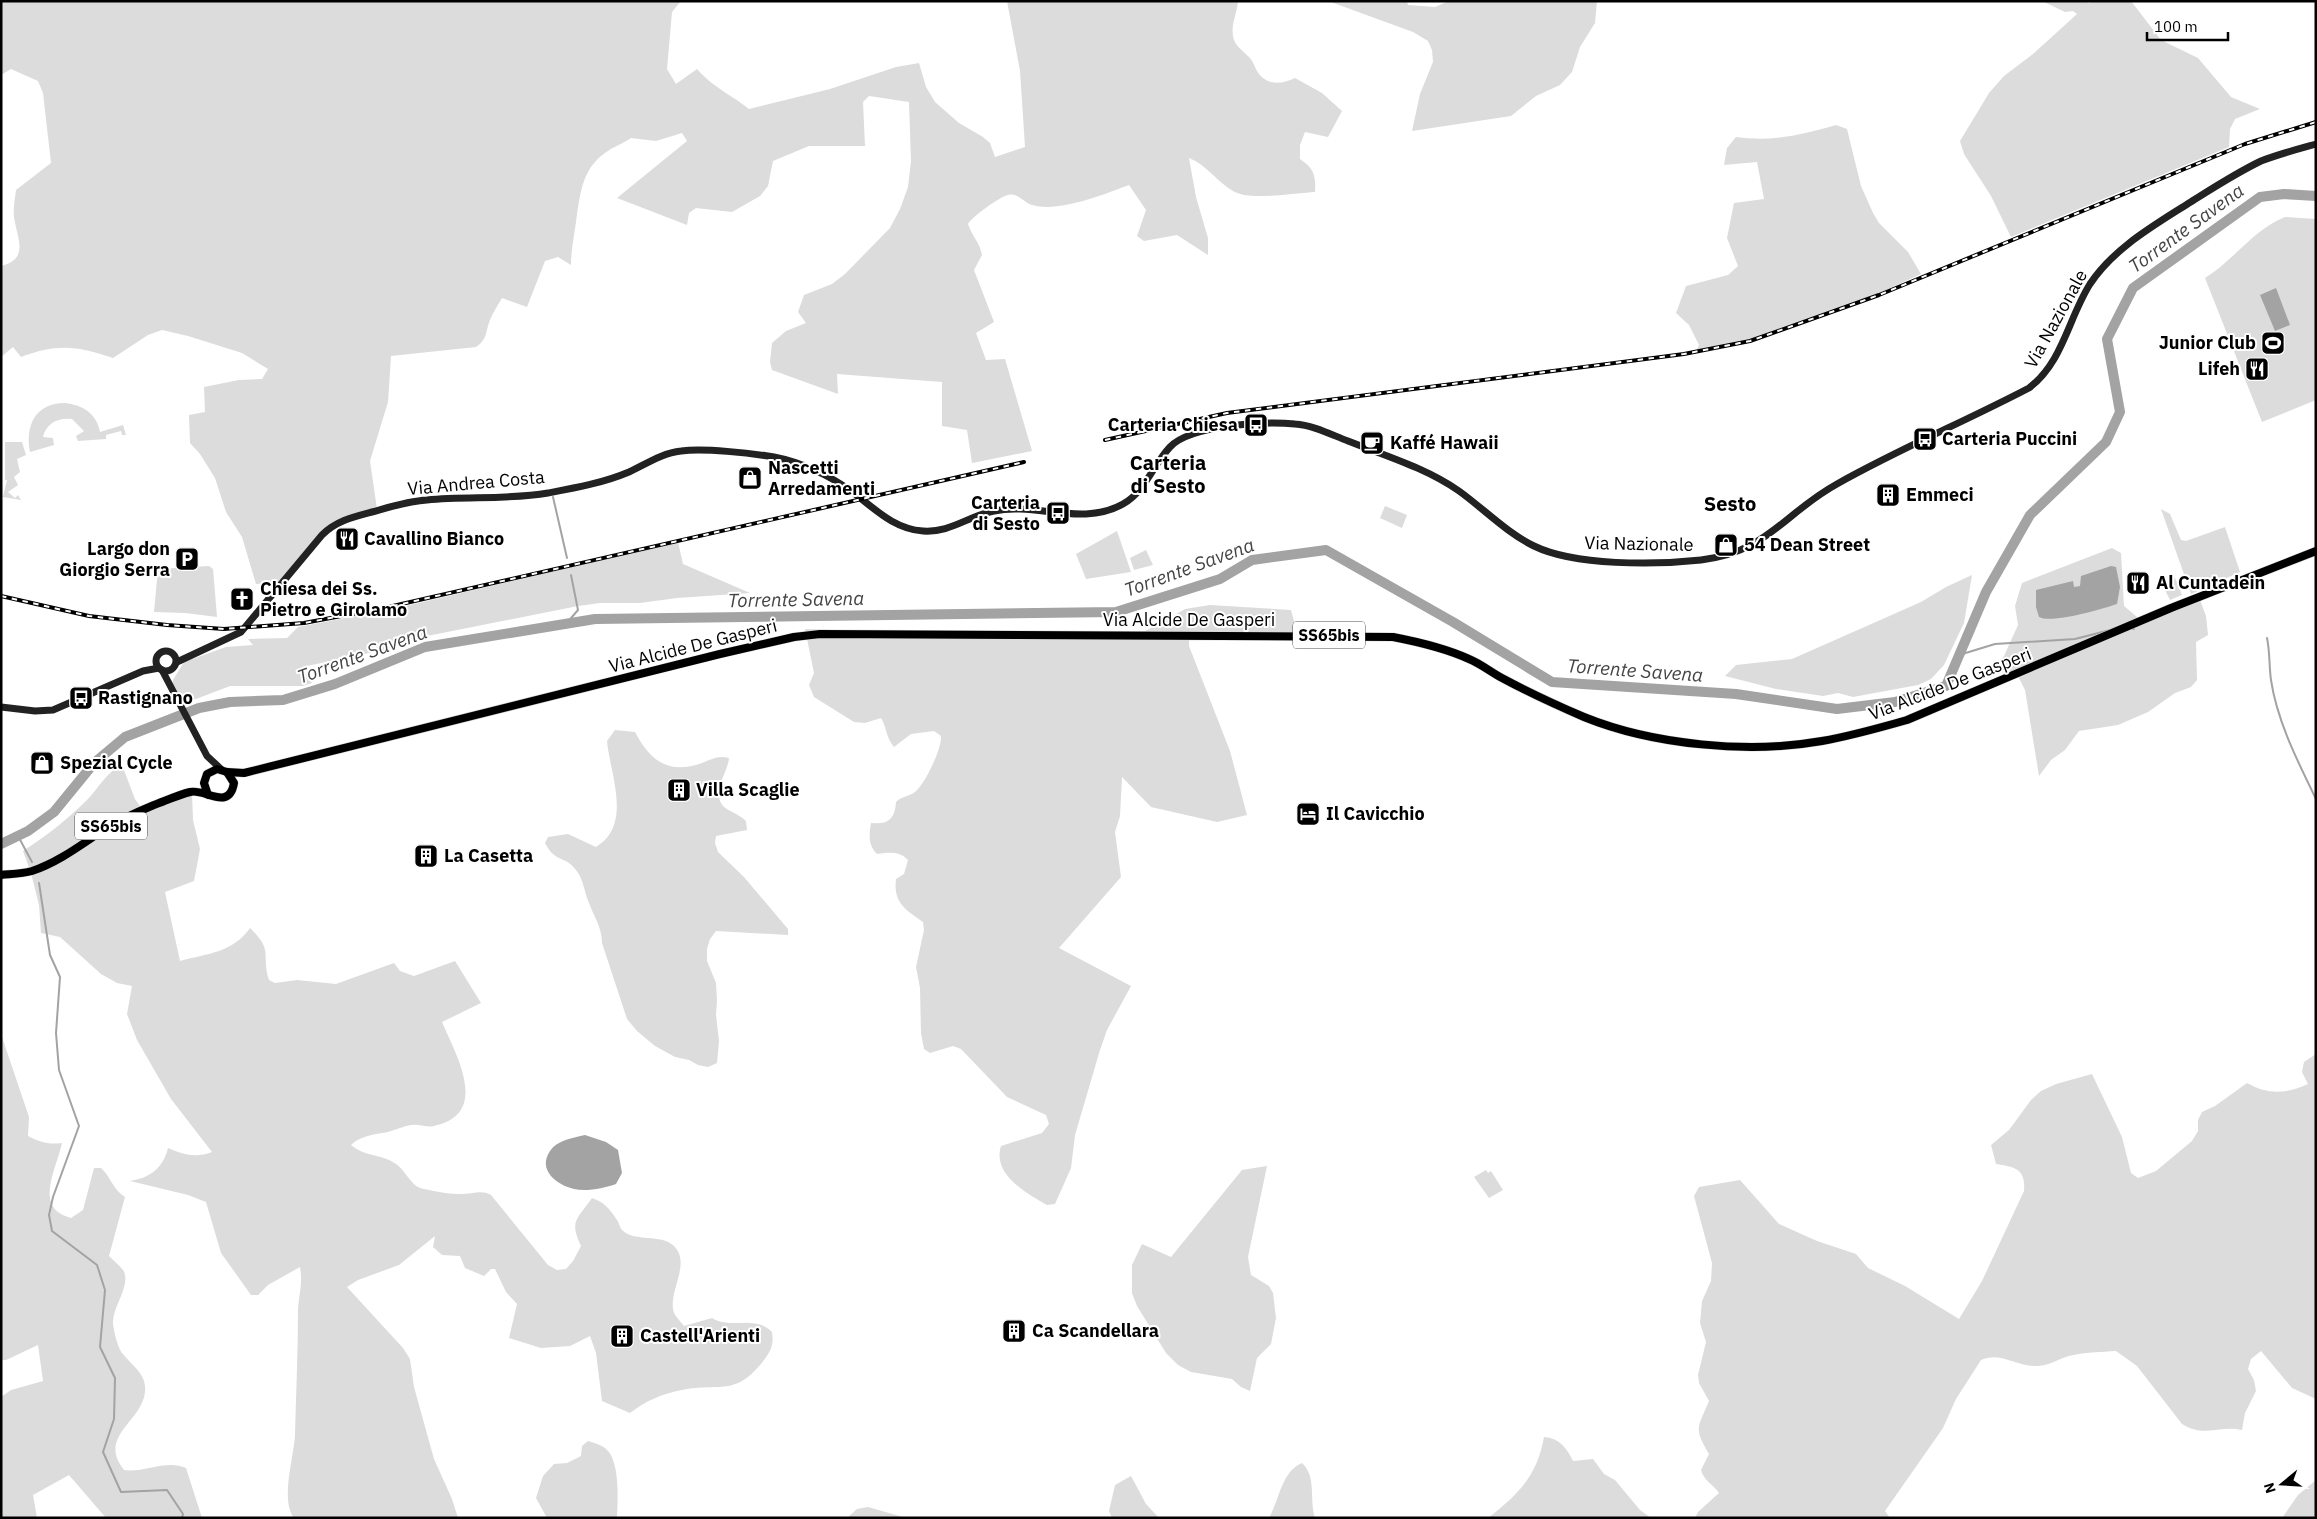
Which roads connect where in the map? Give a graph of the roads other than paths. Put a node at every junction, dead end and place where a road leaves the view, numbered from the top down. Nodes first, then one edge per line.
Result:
1 (2316, 144) edge
2 (1000, 510) joint
3 (2316, 551) edge
4 (176, 658) junction
5 (159, 666) junction
6 (172, 669) junction
7 (169, 686) junction
8 (1, 707) edge
9 (207, 756) junction
10 (224, 770) junction
11 (244, 773) junction
12 (206, 777) junction
13 (234, 783) junction
14 (190, 792) junction
15 (208, 795) junction
16 (1, 875) edge

1 - 2 main road, Via Nazionale
2 - 4 main road, Via Andrea Costa
3 - 11 main road, Via Alcide De Gasperi / SS65bis
4 - 5 main road
4 - 6 main road
5 - 6 main road
5 - 7 main road
5 - 8 main road
6 - 7 main road
7 - 9 main road
9 - 10 main road
9 - 12 main road
10 - 11 main road, Via Alcide De Gasperi / SS65bis
10 - 12 main road, SS65bis
10 - 13 main road
11 - 13 main road, SS65bis
12 - 14 main road
12 - 15 main road
13 - 15 main road, SS65bis
14 - 15 main road, SS65bis
14 - 16 main road, SS65bis

